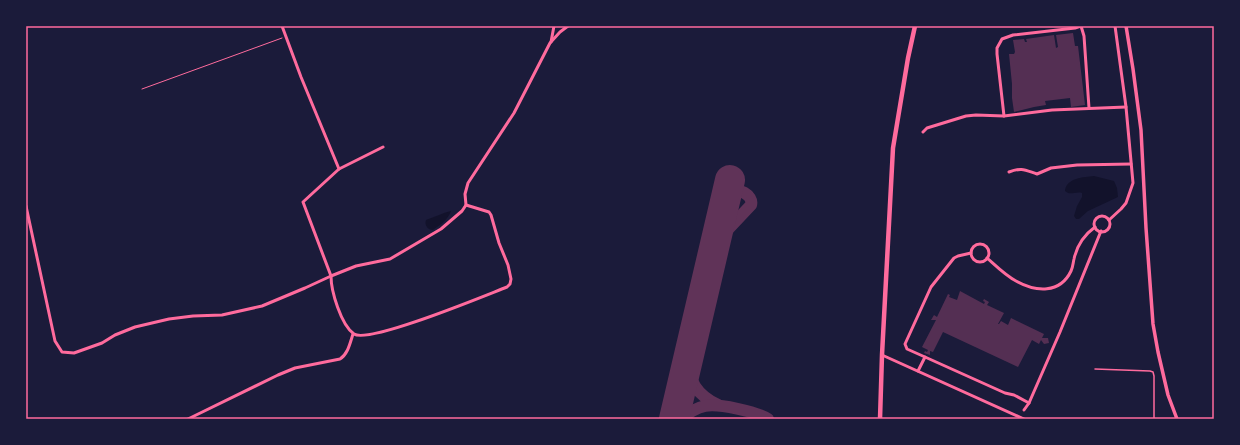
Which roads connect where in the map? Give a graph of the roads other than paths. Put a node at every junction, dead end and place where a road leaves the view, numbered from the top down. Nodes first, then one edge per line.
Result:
1 (282, 26) edge
2 (554, 26) edge
3 (568, 26) edge
4 (915, 26) edge
5 (1081, 26) edge
6 (1115, 26) edge
7 (1126, 26) edge
8 (550, 44) junction
9 (1126, 107) junction
10 (1089, 108) junction
11 (1004, 116) junction
12 (923, 132) dead end
13 (383, 147) dead end
14 (1131, 164) junction
15 (339, 169) junction
16 (1009, 172) dead end
17 (466, 205) junction
18 (26, 206) edge
19 (1109, 220) junction
20 (1095, 227) junction
21 (1101, 231) junction
22 (970, 252) junction
23 (987, 258) junction
24 (330, 276) junction
25 (354, 334) junction
26 (882, 355) junction
27 (925, 357) junction
28 (1095, 369) dead end
29 (918, 371) junction
30 (1029, 403) junction
31 (1024, 410) dead end
32 (188, 419) edge
33 (880, 419) edge
34 (1024, 419) edge
35 (1154, 419) edge
36 (1177, 419) edge

1 - 15 street
2 - 8 street
3 - 8 street
4 - 26 main road
5 - 10 street
5 - 11 street
6 - 9 street
7 - 36 street
8 - 17 street
9 - 10 street
9 - 14 street
10 - 11 street
11 - 12 street
13 - 15 street
14 - 16 street
14 - 19 street
15 - 24 street
17 - 24 street
17 - 25 street
18 - 24 street
19 - 20 street
19 - 21 street
20 - 21 street
20 - 23 street
21 - 30 street
22 - 23 street
22 - 23 street
22 - 27 street
24 - 25 street
25 - 32 street
26 - 29 street
26 - 33 main road
27 - 29 street
27 - 30 street
28 - 35 lane
29 - 34 street
30 - 31 street

